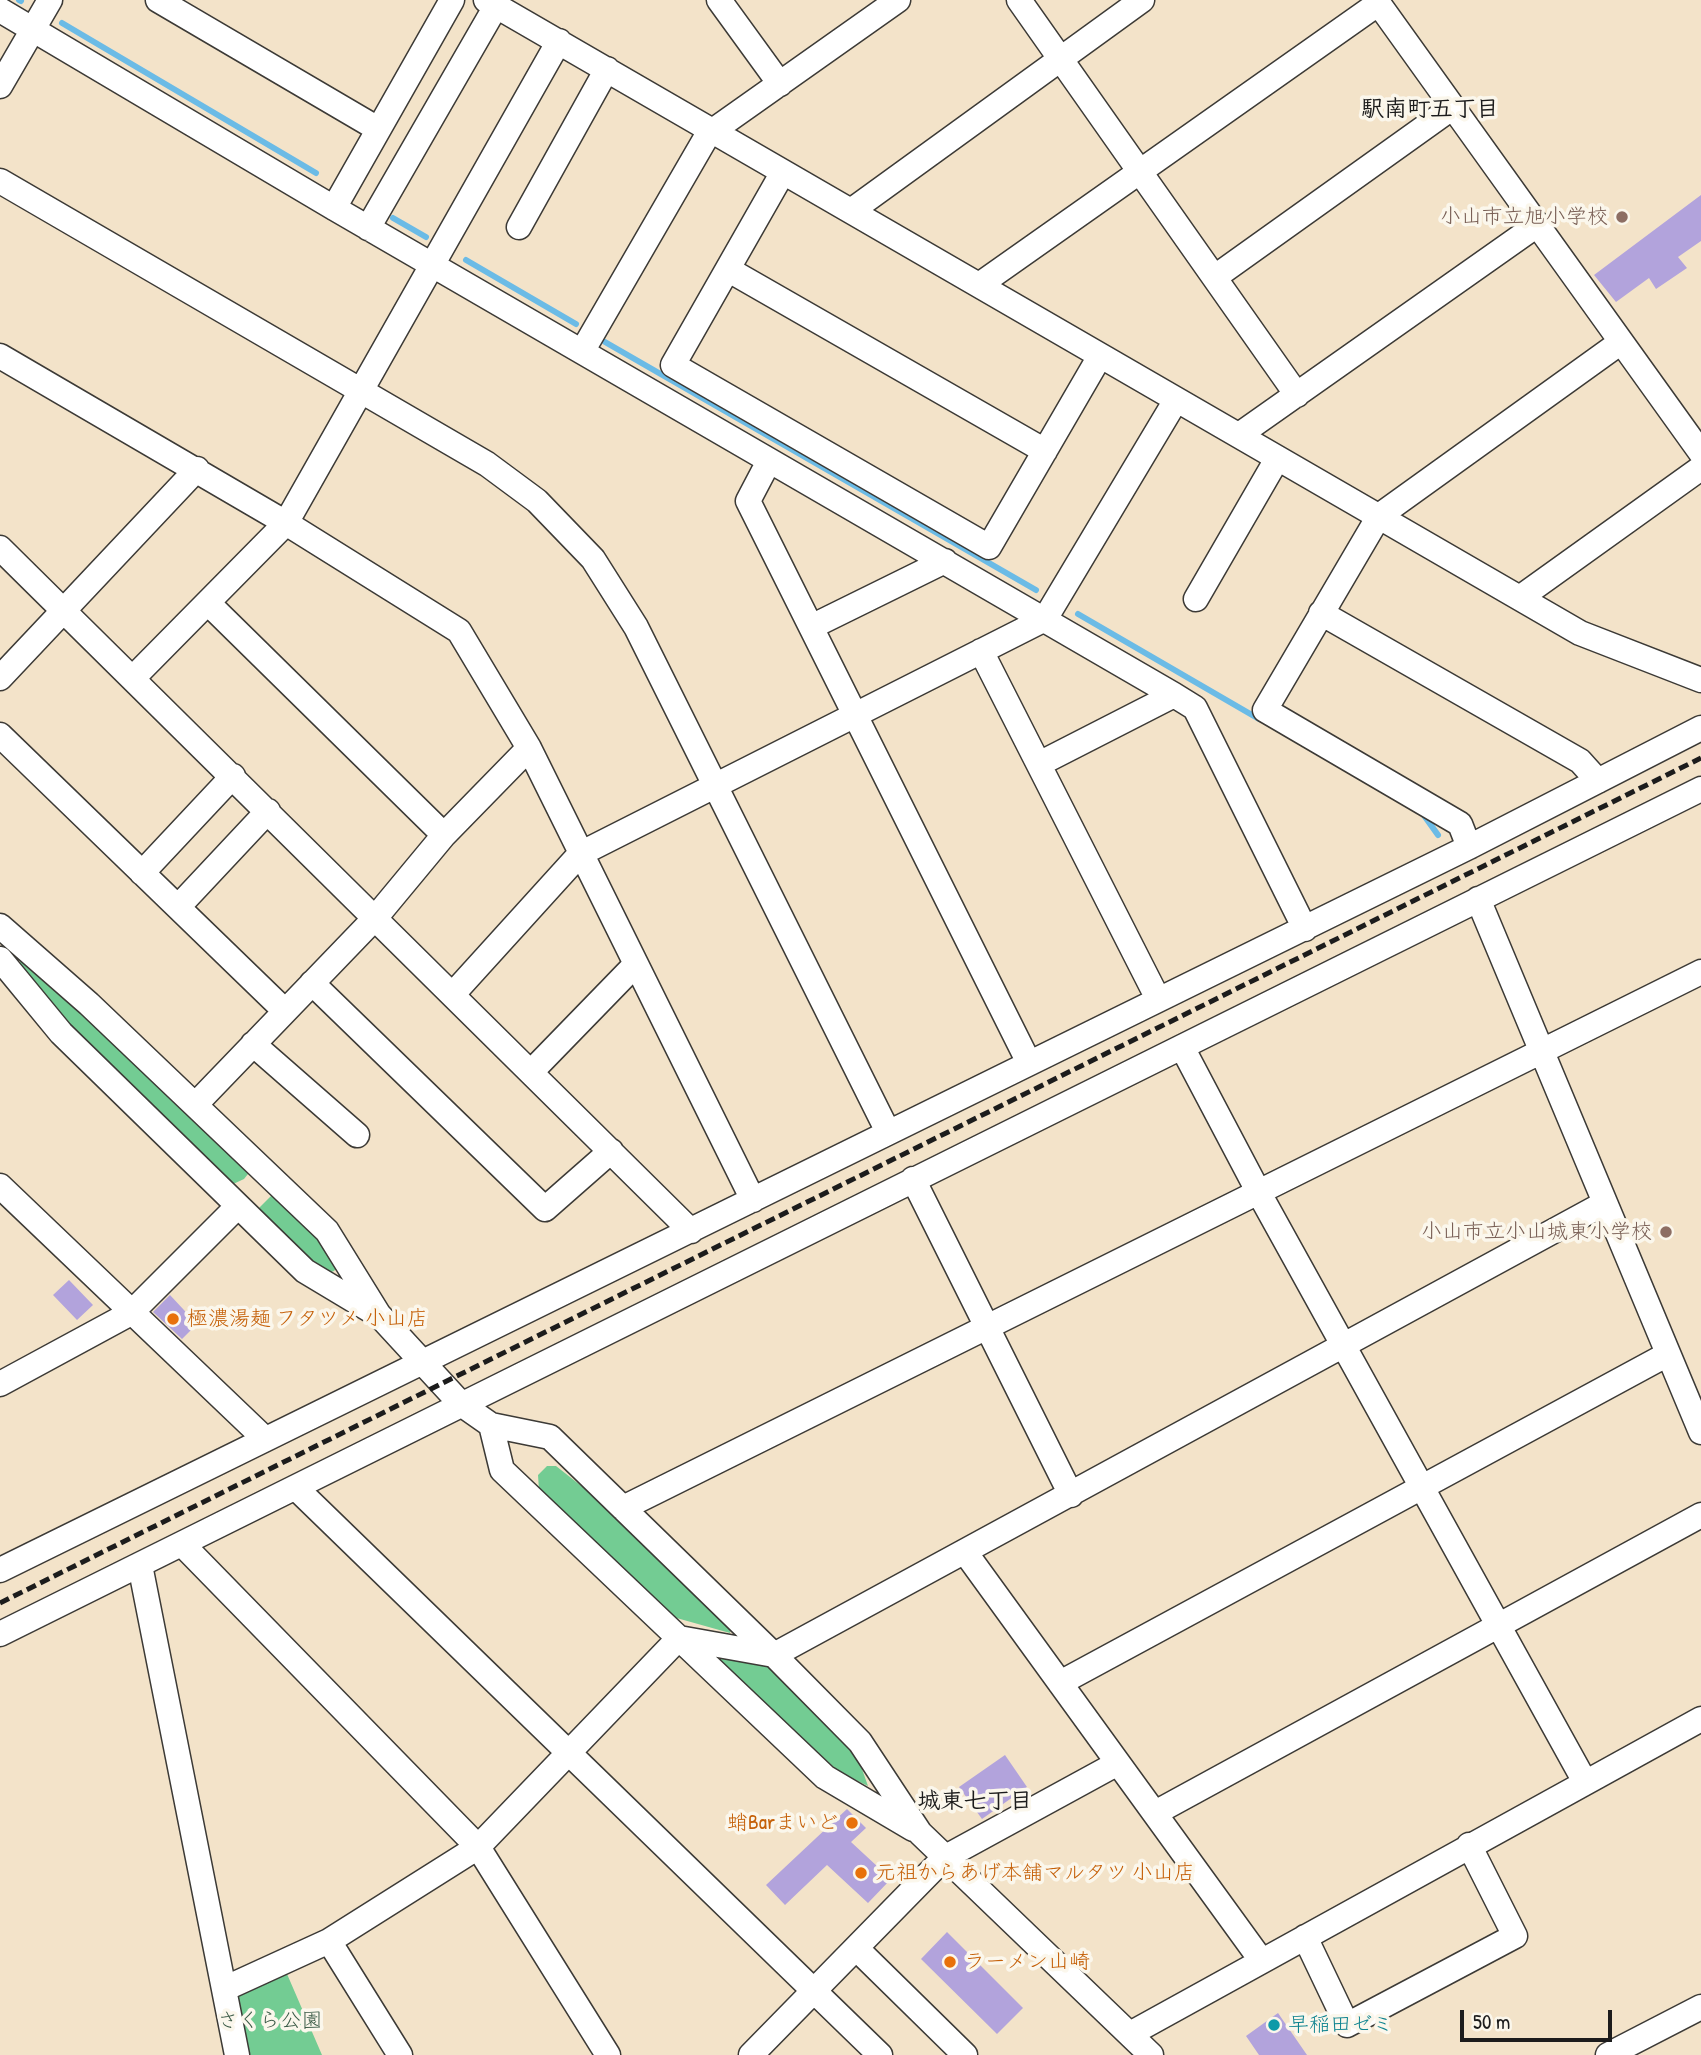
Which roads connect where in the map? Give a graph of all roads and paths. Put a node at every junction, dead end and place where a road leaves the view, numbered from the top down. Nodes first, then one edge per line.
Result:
1 (50, 0) edge
2 (158, 0) edge
3 (452, 0) edge
4 (719, 0) edge
5 (898, 0) edge
6 (1019, 0) edge
7 (1142, 0) edge
8 (1377, 2) edge
9 (491, 3) edge
10 (0, 10) edge
11 (33, 30) junction
12 (559, 41) junction
13 (1059, 60) junction
14 (607, 69) junction
15 (780, 84) junction
16 (0, 86) edge
17 (1453, 107) junction
18 (378, 129) junction
19 (713, 130) junction
20 (1140, 171) junction
21 (783, 172) junction
22 (0, 181) edge
23 (334, 208) junction
24 (851, 211) junction
25 (1537, 225) junction
26 (519, 227) dead end
27 (368, 228) junction
28 (433, 265) junction
29 (729, 270) junction
30 (1215, 277) junction
31 (979, 285) junction
32 (1621, 342) junction
33 (583, 350) junction
34 (0, 356) edge
35 (1100, 356) junction
36 (361, 391) junction
37 (1297, 395) junction
38 (1176, 400) junction
39 (1239, 435) junction
40 (1045, 451) junction
41 (1701, 453) edge
42 (1276, 459) junction
43 (769, 461) junction
44 (1701, 468) edge
45 (197, 469) junction
46 (1379, 516) junction
47 (286, 523) junction
48 (0, 548) edge
49 (945, 561) junction
50 (1521, 597) junction
51 (1196, 599) dead end
52 (208, 603) junction
53 (65, 610) junction
54 (1321, 613) junction
55 (1045, 619) junction
56 (811, 627) junction
57 (981, 651) junction
58 (0, 678) edge
59 (133, 678) junction
60 (1701, 680) edge
61 (1174, 695) junction
62 (855, 716) junction
63 (1701, 728) edge
64 (0, 735) edge
65 (529, 748) junction
66 (1041, 763) junction
67 (233, 776) junction
68 (1598, 781) junction
69 (715, 787) junction
70 (1701, 789) edge
71 (268, 811) junction
72 (444, 835) junction
73 (1469, 847) junction
74 (580, 854) junction
75 (142, 873) junction
76 (1478, 899) junction
77 (178, 907) junction
78 (376, 917) junction
79 (0, 926) edge
80 (1305, 929) junction
81 (0, 959) edge
82 (635, 965) junction
83 (1701, 972) edge
84 (312, 983) junction
85 (453, 994) junction
86 (1158, 999) junction
87 (285, 1011) junction
88 (253, 1044) junction
89 (1182, 1047) junction
90 (1542, 1051) junction
91 (1029, 1063) junction
92 (531, 1072) junction
93 (195, 1105) junction
94 (888, 1132) junction
95 (357, 1135) dead end
96 (611, 1151) junction
97 (913, 1179) junction
98 (0, 1186) edge
99 (1259, 1193) junction
100 (753, 1200) junction
101 (1605, 1203) junction
102 (238, 1206) junction
103 (691, 1231) junction
104 (131, 1313) junction
105 (379, 1315) junction
106 (987, 1328) junction
107 (1343, 1345) junction
108 (1668, 1354) junction
109 (419, 1363) junction
110 (1, 1381) edge
111 (461, 1404) junction
112 (491, 1425) junction
113 (1701, 1432) edge
114 (265, 1439) junction
115 (296, 1488) junction
116 (1423, 1488) junction
117 (1070, 1495) junction
118 (623, 1508) junction
119 (1701, 1515) edge
120 (182, 1544) junction
121 (965, 1552) junction
122 (140, 1565) junction
123 (0, 1570) edge
124 (1499, 1625) junction
125 (0, 1634) edge
126 (679, 1637) junction
127 (774, 1656) junction
128 (1060, 1683) junction
129 (1701, 1719) edge
130 (569, 1754) junction
131 (1118, 1763) junction
132 (1585, 1782) junction
133 (1155, 1813) junction
134 (920, 1833) junction
135 (1469, 1845) junction
136 (478, 1847) junction
137 (944, 1858) junction
138 (1305, 1937) junction
139 (329, 1941) junction
140 (857, 1949) junction
141 (1261, 1960) junction
142 (224, 1989) junction
143 (815, 1993) junction
144 (1701, 2007) edge
145 (1130, 2034) junction
146 (237, 2055) edge
147 (400, 2055) edge
148 (608, 2055) edge
149 (751, 2055) edge
150 (880, 2055) edge
151 (965, 2055) edge
152 (1151, 2055) edge
153 (1608, 2055) edge

1 - 11 street
2 - 18 street
3 - 18 street
4 - 15 street
5 - 15 street
6 - 13 street
7 - 13 street
8 - 17 street
8 - 20 street
9 - 12 street
9 - 27 street
10 - 11 street
11 - 16 street
11 - 23 street
12 - 14 street
12 - 28 street
13 - 20 street
13 - 24 street
14 - 19 street
14 - 26 street
15 - 19 street
17 - 25 street
17 - 30 street
18 - 23 street
19 - 21 street
19 - 33 street
20 - 30 street
20 - 31 street
21 - 24 street
21 - 29 street
22 - 36 street
23 - 27 street
24 - 31 street
25 - 32 street
25 - 37 street
27 - 28 street
28 - 33 street
28 - 36 street
29 - 40 street
29 - 40 street
30 - 37 street
31 - 35 street
32 - 41 street
32 - 46 street
33 - 43 street
34 - 45 street
35 - 38 street
35 - 40 street
36 - 47 street
36 - 69 street
37 - 39 street
38 - 39 street
38 - 55 street
39 - 42 street
42 - 46 street
42 - 51 street
43 - 49 street
43 - 56 street
44 - 50 street
45 - 47 street
45 - 53 street
46 - 50 street
46 - 54 street
47 - 52 street
47 - 65 street
48 - 53 street
49 - 55 street
49 - 56 street
50 - 60 street
52 - 59 street
52 - 72 street
53 - 58 street
53 - 59 street
54 - 68 street
54 - 73 street
55 - 57 street
55 - 61 street
56 - 62 street
57 - 62 street
57 - 66 street
59 - 67 street
61 - 66 street
61 - 80 street
62 - 69 street
62 - 91 street
63 - 68 street
64 - 75 street
65 - 72 street
65 - 74 street
66 - 86 street
67 - 71 street
67 - 75 street
68 - 73 street
69 - 74 street
69 - 94 street
70 - 76 street
71 - 77 street
71 - 78 street
72 - 78 street
73 - 80 street
74 - 82 street
74 - 85 street
75 - 77 street
76 - 89 street
76 - 90 street
77 - 87 street
78 - 84 street
78 - 85 street
79 - 93 street
80 - 86 street
81 - 102 street
82 - 92 street
82 - 100 street
83 - 90 street
84 - 87 street
84 - 96 street
85 - 92 street
86 - 91 street
87 - 88 street
88 - 93 street
88 - 95 street
89 - 97 street
89 - 99 street
90 - 99 street
90 - 101 street
91 - 94 street
92 - 96 street
93 - 105 street
94 - 100 street
96 - 103 street
97 - 106 street
97 - 111 street
98 - 104 street
99 - 106 street
99 - 107 street
100 - 103 street
101 - 107 street
101 - 108 street
102 - 104 street
102 - 105 street
103 - 109 street
104 - 110 street
104 - 114 street
105 - 109 street
106 - 117 street
106 - 118 street
107 - 116 street
107 - 117 street
108 - 113 street
108 - 116 street
109 - 111 street
109 - 114 street
111 - 112 street
111 - 115 street
112 - 118 street
112 - 126 street
114 - 123 street
115 - 120 street
115 - 130 street
116 - 124 street
116 - 128 street
117 - 121 street
118 - 127 street
119 - 124 street
120 - 122 street
120 - 136 street
121 - 127 street
121 - 128 street
122 - 125 street
122 - 142 street
124 - 132 street
124 - 133 street
126 - 127 street
126 - 130 street
126 - 134 street
127 - 134 street
128 - 131 street
129 - 132 street
130 - 136 street
130 - 143 street
131 - 133 street
131 - 137 street
132 - 135 street
133 - 141 street
134 - 137 street
135 - 138 street
135 - 138 street
136 - 139 street
136 - 148 street
137 - 140 street
137 - 145 street
138 - 141 street
139 - 142 street
139 - 147 street
140 - 143 street
140 - 151 street
141 - 145 street
142 - 146 street
143 - 149 street
143 - 150 street
144 - 153 street
145 - 152 street

